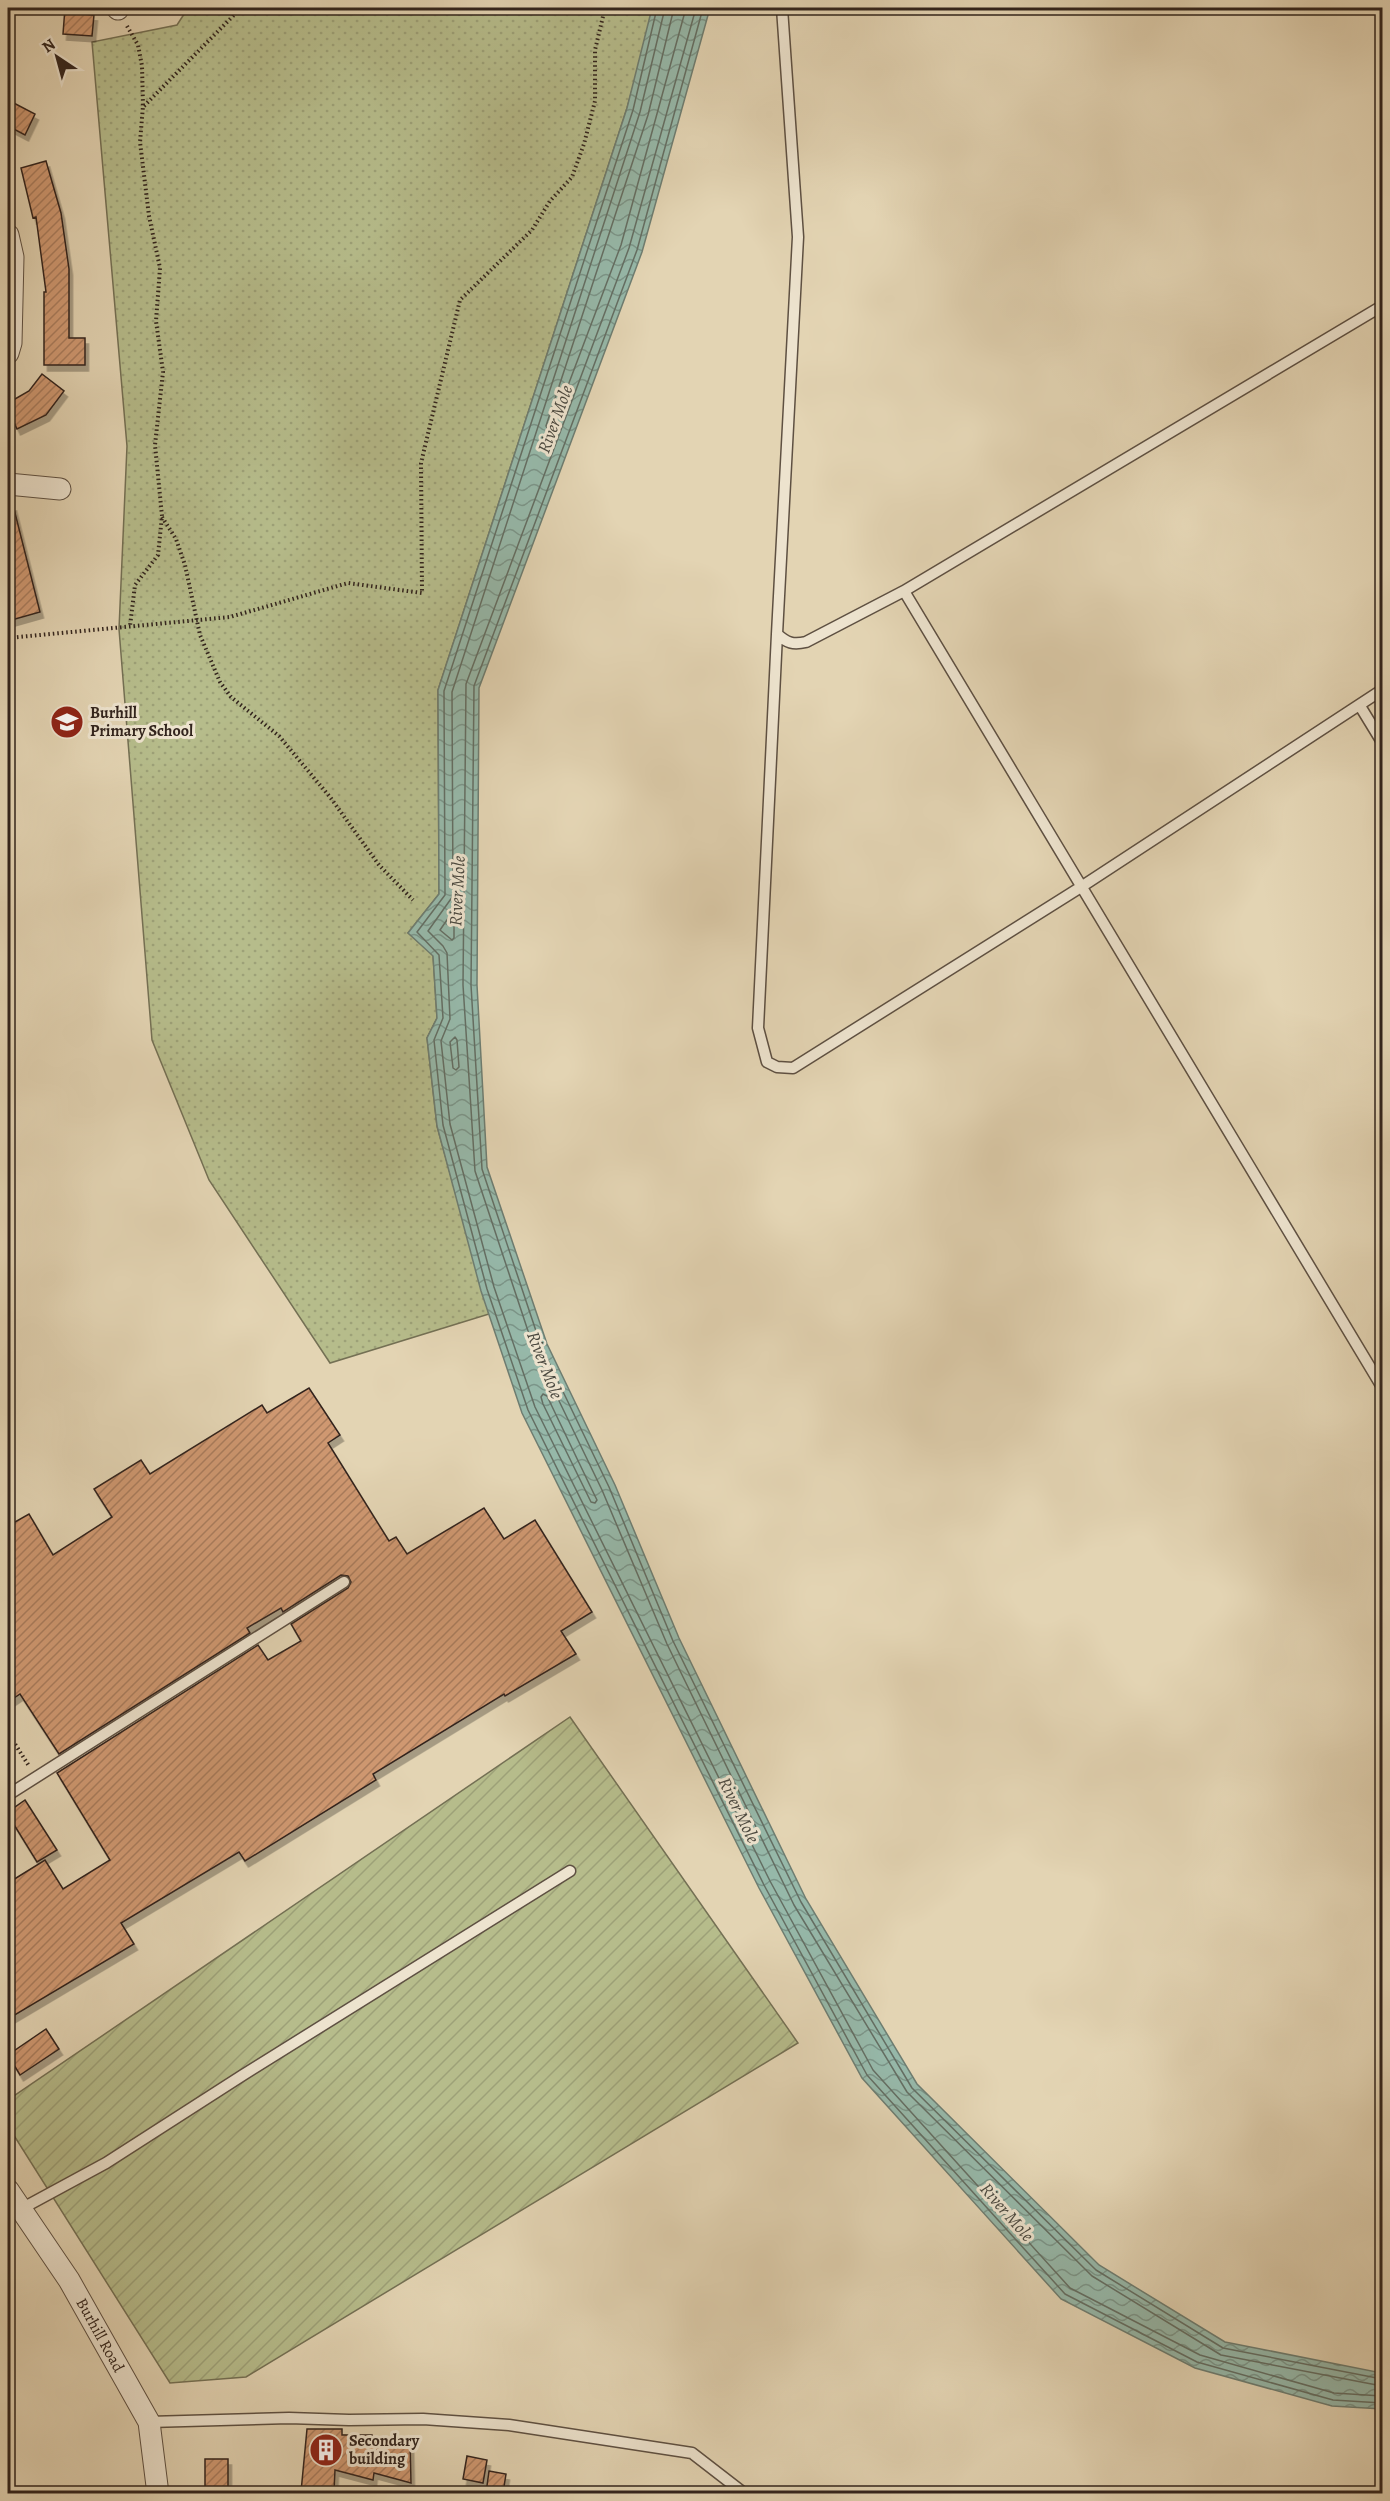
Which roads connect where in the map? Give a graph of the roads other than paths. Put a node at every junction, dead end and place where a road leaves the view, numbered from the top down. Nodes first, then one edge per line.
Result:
1 (782, 8) edge
2 (8, 235) edge
3 (1383, 306) edge
4 (8, 353) edge
5 (8, 484) edge
6 (60, 489) dead end
7 (904, 591) junction
8 (777, 634) junction
9 (1383, 690) edge
10 (1360, 706) junction
11 (1383, 742) edge
12 (1081, 887) junction
13 (1383, 1387) edge
14 (344, 1582) dead end
15 (8, 1795) edge
16 (570, 1870) dead end
17 (8, 2190) edge
18 (21, 2210) junction
19 (148, 2422) junction
20 (158, 2493) edge
21 (745, 2493) edge

1 - 8 lane
2 - 4 street
3 - 7 lane
5 - 6 street
7 - 8 lane
7 - 12 lane
8 - 12 lane
9 - 10 lane
10 - 11 lane
10 - 12 lane
12 - 13 lane
14 - 15 lane
16 - 18 lane
17 - 18 street, Burhill Road
18 - 19 street, Burhill Road
19 - 20 street, Burhill Road
19 - 21 lane

